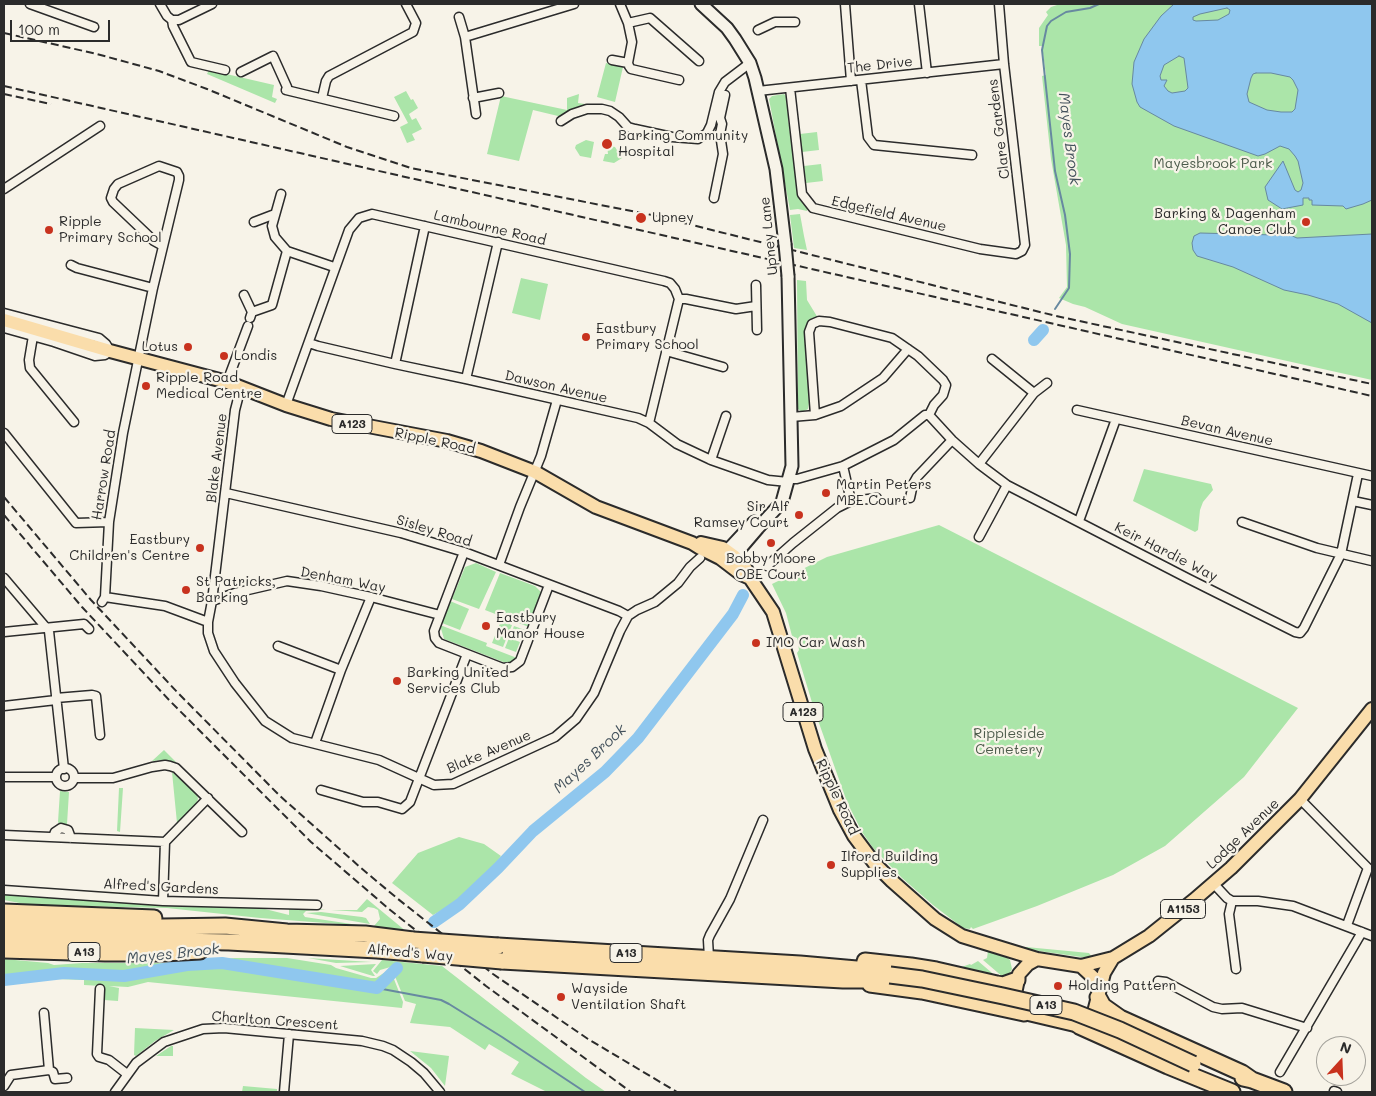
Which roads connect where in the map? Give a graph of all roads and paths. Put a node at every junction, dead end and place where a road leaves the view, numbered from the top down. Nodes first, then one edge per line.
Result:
1 (30, 4) edge
2 (160, 4) edge
3 (212, 4) edge
4 (406, 4) edge
5 (574, 4) edge
6 (620, 4) edge
7 (701, 4) edge
8 (845, 4) edge
9 (919, 4) edge
10 (998, 4) edge
11 (550, 7) edge
12 (459, 17) dead end
13 (172, 20) junction
14 (795, 22) dead end
15 (628, 23) junction
16 (94, 27) dead end
17 (758, 30) dead end
18 (465, 38) junction
19 (612, 60) dead end
20 (699, 61) dead end
21 (628, 63) junction
22 (750, 63) junction
23 (1004, 64) junction
24 (225, 70) dead end
25 (240, 72) dead end
26 (927, 72) junction
27 (679, 80) dead end
28 (861, 80) junction
29 (851, 81) junction
30 (790, 88) junction
31 (758, 91) junction
32 (499, 93) dead end
33 (725, 95) dead end
34 (322, 98) junction
35 (473, 98) junction
36 (476, 114) dead end
37 (394, 116) dead end
38 (561, 121) dead end
39 (711, 125) junction
40 (100, 126) dead end
41 (720, 134) junction
42 (972, 155) dead end
43 (4, 189) edge
44 (281, 194) dead end
45 (714, 198) dead end
46 (276, 214) junction
47 (254, 222) dead end
48 (425, 226) junction
49 (498, 242) junction
50 (163, 246) junction
51 (1022, 251) joint
52 (287, 252) junction
53 (71, 265) dead end
54 (334, 268) junction
55 (756, 284) dead end
56 (153, 288) junction
57 (244, 295) dead end
58 (679, 299) junction
59 (756, 306) junction
60 (4, 313) edge
61 (250, 319) junction
62 (4, 320) edge
63 (4, 328) edge
64 (758, 330) dead end
65 (33, 336) junction
66 (308, 342) junction
67 (908, 349) junction
68 (110, 351) junction
69 (666, 351) junction
70 (138, 358) junction
71 (992, 359) dead end
72 (395, 364) junction
73 (723, 368) dead end
74 (466, 379) junction
75 (228, 382) junction
76 (1047, 383) dead end
77 (241, 387) junction
78 (1034, 393) junction
79 (557, 400) junction
80 (286, 405) junction
81 (1077, 410) dead end
82 (815, 415) junction
83 (929, 415) junction
84 (726, 416) dead end
85 (791, 417) junction
86 (1116, 419) junction
87 (74, 422) dead end
88 (649, 423) junction
89 (4, 433) edge
90 (952, 440) junction
91 (711, 460) junction
92 (979, 464) junction
93 (844, 466) junction
94 (535, 472) junction
95 (1358, 474) junction
96 (1372, 476) edge
97 (788, 482) junction
98 (1007, 485) junction
99 (226, 493) junction
100 (877, 498) dead end
101 (910, 498) dead end
102 (851, 501) junction
103 (1353, 501) junction
104 (1372, 505) edge
105 (1079, 521) junction
106 (109, 522) junction
107 (1242, 522) dead end
108 (979, 537) dead end
109 (464, 552) junction
110 (1341, 554) junction
111 (700, 558) dead end
112 (728, 558) junction
113 (1372, 561) edge
114 (499, 566) junction
115 (767, 566) dead end
116 (4, 578) edge
117 (549, 586) junction
118 (371, 597) junction
119 (212, 601) junction
120 (440, 615) junction
121 (628, 616) junction
122 (208, 622) junction
123 (46, 627) junction
124 (88, 630) dead end
125 (4, 632) edge
126 (278, 646) dead end
127 (467, 654) junction
128 (341, 670) junction
129 (56, 699) junction
130 (4, 706) edge
131 (1372, 709) edge
132 (100, 735) dead end
133 (315, 744) junction
134 (64, 768) junction
135 (4, 777) edge
136 (56, 777) junction
137 (74, 778) junction
138 (420, 779) junction
139 (321, 790) dead end
140 (208, 798) junction
141 (1300, 799) junction
142 (763, 820) dead end
143 (242, 832) dead end
144 (4, 836) edge
145 (165, 842) junction
146 (1370, 867) edge
147 (1213, 883) junction
148 (4, 890) edge
149 (163, 900) junction
150 (1232, 901) junction
151 (317, 906) dead end
152 (4, 912) edge
153 (4, 925) edge
154 (225, 926) junction
155 (1347, 926) junction
156 (1362, 932) junction
157 (1372, 936) edge
158 (4, 938) edge
159 (229, 942) junction
160 (4, 950) edge
161 (1006, 951) junction
162 (500, 953) junction
163 (709, 958) junction
164 (1113, 958) junction
165 (1037, 959) junction
166 (754, 962) junction
167 (1081, 966) junction
168 (1236, 969) dead end
169 (890, 975) junction
170 (1018, 977) junction
171 (816, 979) junction
172 (1158, 981) dead end
173 (100, 989) dead end
174 (1098, 993) junction
175 (44, 1012) dead end
176 (1024, 1013) junction
177 (1079, 1026) junction
178 (1307, 1028) junction
179 (289, 1034) junction
180 (49, 1070) junction
181 (1280, 1072) dead end
182 (127, 1074) junction
183 (67, 1078) dead end
184 (4, 1086) edge
185 (1254, 1086) edge
186 (115, 1092) edge
187 (284, 1092) edge
188 (440, 1092) edge
189 (1232, 1092) edge
190 (1284, 1092) edge

1 - 16 street
2 - 13 street
3 - 13 street
4 - 34 street
5 - 11 street
6 - 15 street
7 - 22 street, Upney Lane
8 - 29 street
9 - 26 street
10 - 23 street, Clare Gardens
11 - 18 street
12 - 18 street
13 - 24 street
14 - 17 street
15 - 20 street
15 - 21 street
18 - 35 street
19 - 21 street
21 - 27 street
22 - 31 street, Upney Lane
22 - 39 street
23 - 26 street, The Drive
23 - 51 street, Clare Gardens
25 - 34 street
26 - 28 street, The Drive
28 - 29 street, The Drive
28 - 42 street
29 - 30 street, The Drive
30 - 31 street, The Drive
30 - 51 street, Edgefield Avenue
31 - 85 street, Upney Lane, bridge
32 - 35 street
33 - 41 street
34 - 37 street
35 - 36 street
38 - 39 street
39 - 41 street
40 - 43 street
41 - 45 street
44 - 46 street
46 - 47 street
46 - 52 street
48 - 49 street, Lambourne Road
48 - 54 street, Lambourne Road
48 - 72 street
49 - 58 street, Lambourne Road
49 - 74 street
50 - 50 street, Harrow Road
50 - 56 street, Harrow Road
52 - 54 street
52 - 61 street
53 - 56 street
54 - 66 street, Lambourne Road
55 - 59 street
56 - 70 street, Harrow Road
57 - 61 street
58 - 59 street
58 - 69 street
59 - 64 street
60 - 68 street, Ripple Road
61 - 75 street
62 - 68 main road, Ripple Road / A123
63 - 65 street, Ripple Road
65 - 68 street, Ripple Road
65 - 87 street
66 - 72 street, Dawson Avenue
66 - 80 street, Lambourne Road
67 - 82 street
67 - 82 street
67 - 83 street
68 - 70 main road, Ripple Road / A123
69 - 73 street
69 - 88 street
70 - 75 main road, Ripple Road / A123
70 - 106 street, Harrow Road
71 - 78 street
72 - 74 street, Dawson Avenue
74 - 79 street, Dawson Avenue
75 - 77 main road, Ripple Road / A123
76 - 78 street
77 - 80 main road, Ripple Road / A123
77 - 99 street, Blake Avenue
78 - 92 street
79 - 88 street, Dawson Avenue
79 - 94 street
80 - 94 main road, Ripple Road / A123
81 - 86 street, Bevan Avenue
82 - 85 street
83 - 90 street, Keir Hardie Way
83 - 93 street, Dawson Avenue
84 - 91 street
85 - 97 street, Upney Lane
86 - 95 street, Bevan Avenue
86 - 105 street
88 - 91 street, Dawson Avenue
89 - 106 street
90 - 92 street, Keir Hardie Way
90 - 101 street
91 - 97 street, Dawson Avenue
92 - 98 street, Keir Hardie Way
93 - 97 street, Dawson Avenue
93 - 102 street
94 - 112 main road, Ripple Road / A123
94 - 114 street
95 - 96 street, Bevan Avenue
95 - 103 street
97 - 112 street
98 - 105 street, Keir Hardie Way
98 - 108 street
99 - 109 street, Sisley Road
99 - 119 street, Blake Avenue
100 - 102 street
102 - 115 street
103 - 104 street
103 - 110 street
105 - 110 street, Keir Hardie Way
106 - 122 street, Harrow Road
107 - 110 street
109 - 114 street, Sisley Road
109 - 120 street
110 - 113 street
111 - 121 street
112 - 161 main road, Ripple Road / A123
114 - 117 street, Sisley Road
116 - 123 street
117 - 121 street, Sisley Road
117 - 127 street
118 - 119 street, Denham Way
118 - 120 street, Denham Way
118 - 128 street
119 - 122 street, Blake Avenue
120 - 127 street
121 - 138 street, Blake Avenue
122 - 133 street, Blake Avenue
123 - 124 street
123 - 125 street
123 - 129 street
126 - 128 street
127 - 138 street
128 - 133 street
129 - 130 street
129 - 132 street
129 - 134 street
131 - 141 main road, Lodge Avenue / A1153
133 - 138 street, Blake Avenue
134 - 136 street
134 - 137 street
135 - 136 street
136 - 137 street
137 - 140 street
138 - 139 street
140 - 143 street
140 - 145 street
141 - 146 street
141 - 147 main road, Lodge Avenue / A1153
142 - 163 street
144 - 145 street
145 - 149 street
146 - 155 street
147 - 150 street
147 - 164 main road, Lodge Avenue / A1153
148 - 149 street, Alfred's Gardens
149 - 151 street, Alfred's Gardens
150 - 155 street
150 - 168 street
152 - 154 highway, A13
153 - 154 highway, Alfred's Way / A13
154 - 162 highway, Alfred's Way / A13, bridge
155 - 156 street
156 - 157 street
156 - 178 street
158 - 159 highway, Alfred's Way / A13
159 - 160 highway, A13
159 - 162 highway, Alfred's Way / A13, bridge
161 - 165 main road, Ripple Road / A123
161 - 170 main road
162 - 163 highway, Alfred's Way / A13
162 - 171 highway, Alfred's Way / A13
163 - 166 highway, Alfred's Way / A13
164 - 167 main road, Lodge Avenue / A1153
164 - 174 main road
165 - 167 main road, Ripple Road / A123
165 - 170 main road
166 - 169 highway, A13
166 - 170 highway, A13
167 - 174 main road
169 - 171 highway, A13
169 - 185 highway, A13, bridge
170 - 176 main road
171 - 176 highway, A13
172 - 178 street
173 - 182 street
174 - 177 main road
174 - 185 highway, A13
175 - 180 street
176 - 177 main road
177 - 189 highway, A13
178 - 181 street
179 - 182 street, Charlton Crescent
179 - 187 street
179 - 188 street, Charlton Crescent
180 - 183 street
180 - 184 street
182 - 186 street, Charlton Crescent
185 - 190 highway, A13

